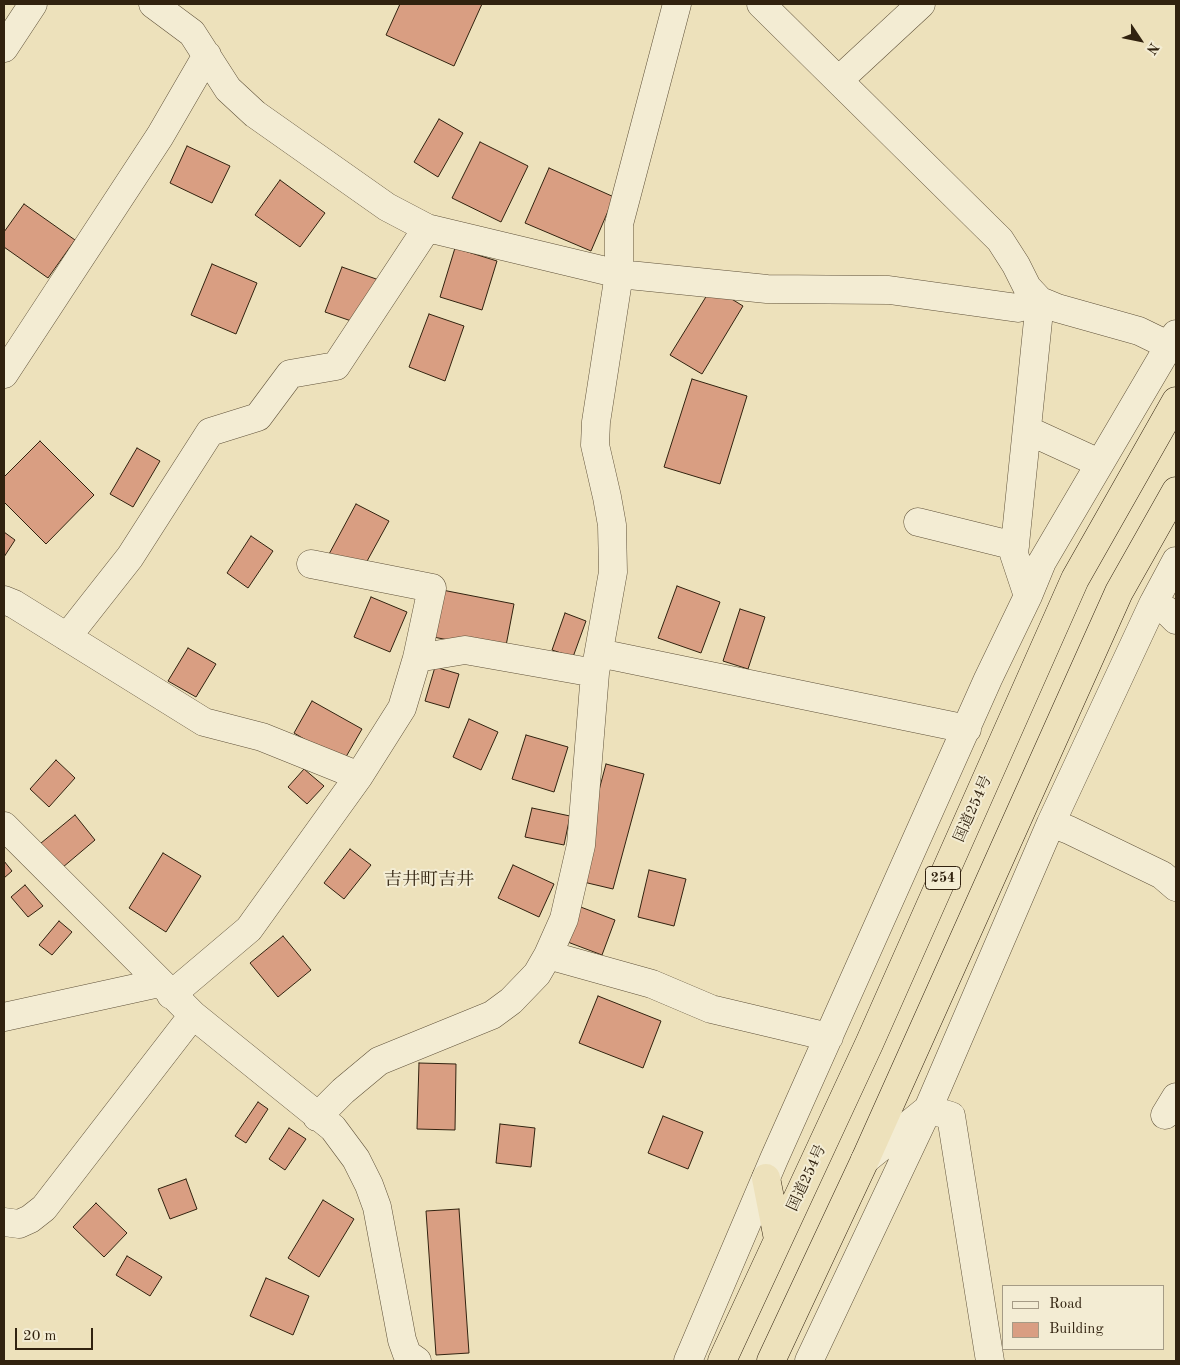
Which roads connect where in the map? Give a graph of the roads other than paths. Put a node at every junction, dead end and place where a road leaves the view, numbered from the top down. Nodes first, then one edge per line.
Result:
1 (33, 4) edge
2 (153, 4) edge
3 (677, 4) edge
4 (761, 4) edge
5 (921, 4) edge
6 (4, 48) edge
7 (207, 55) junction
8 (839, 80) junction
9 (427, 228) junction
10 (619, 274) junction
11 (1040, 301) junction
12 (1174, 343) edge
13 (4, 374) edge
14 (1176, 401) edge
15 (1028, 430) junction
16 (1099, 463) junction
17 (1176, 491) edge
18 (918, 522) dead end
19 (1147, 542) junction
20 (1015, 550) junction
21 (1176, 560) edge
22 (1042, 562) junction
23 (312, 564) dead end
24 (1028, 596) junction
25 (4, 600) edge
26 (1150, 610) junction
27 (1176, 620) edge
28 (67, 637) junction
29 (418, 658) junction
30 (597, 663) junction
31 (967, 729) junction
32 (359, 776) junction
33 (1051, 823) junction
34 (4, 826) edge
35 (1176, 887) edge
36 (548, 955) junction
37 (165, 989) junction
38 (193, 1015) junction
39 (4, 1017) edge
40 (829, 1037) junction
41 (928, 1109) junction
42 (317, 1117) junction
43 (865, 1160) junction
44 (766, 1178) junction
45 (4, 1222) edge
46 (778, 1239) junction
47 (418, 1361) edge
48 (688, 1361) edge
49 (722, 1361) edge
50 (770, 1361) edge
51 (810, 1361) edge
52 (990, 1361) edge

1 - 6 street
2 - 7 street
3 - 10 street
4 - 8 street
5 - 8 street
7 - 9 street
7 - 13 street
8 - 11 street
9 - 10 street
9 - 28 street
10 - 11 street
10 - 30 street
11 - 12 street
11 - 15 street
12 - 16 street
14 - 46 highway, 国道254号 / 254
15 - 16 street
15 - 20 street
16 - 22 street
17 - 19 highway
18 - 20 street
19 - 26 street
19 - 43 highway
20 - 22 street
20 - 24 street
21 - 26 street
22 - 24 street
23 - 29 street
24 - 31 street
25 - 28 street
26 - 27 street
26 - 33 street
28 - 32 street
29 - 30 street
29 - 32 street
30 - 31 street
30 - 36 street
31 - 40 street
32 - 37 street
33 - 35 street
33 - 41 street
34 - 37 street
36 - 40 street
36 - 42 street
37 - 38 street
37 - 39 street
38 - 42 street
38 - 45 street
40 - 44 street
41 - 43 street
41 - 51 street
41 - 52 street
42 - 47 street
43 - 50 highway
44 - 46 highway
44 - 48 street
46 - 49 highway, 国道254号 / 254

